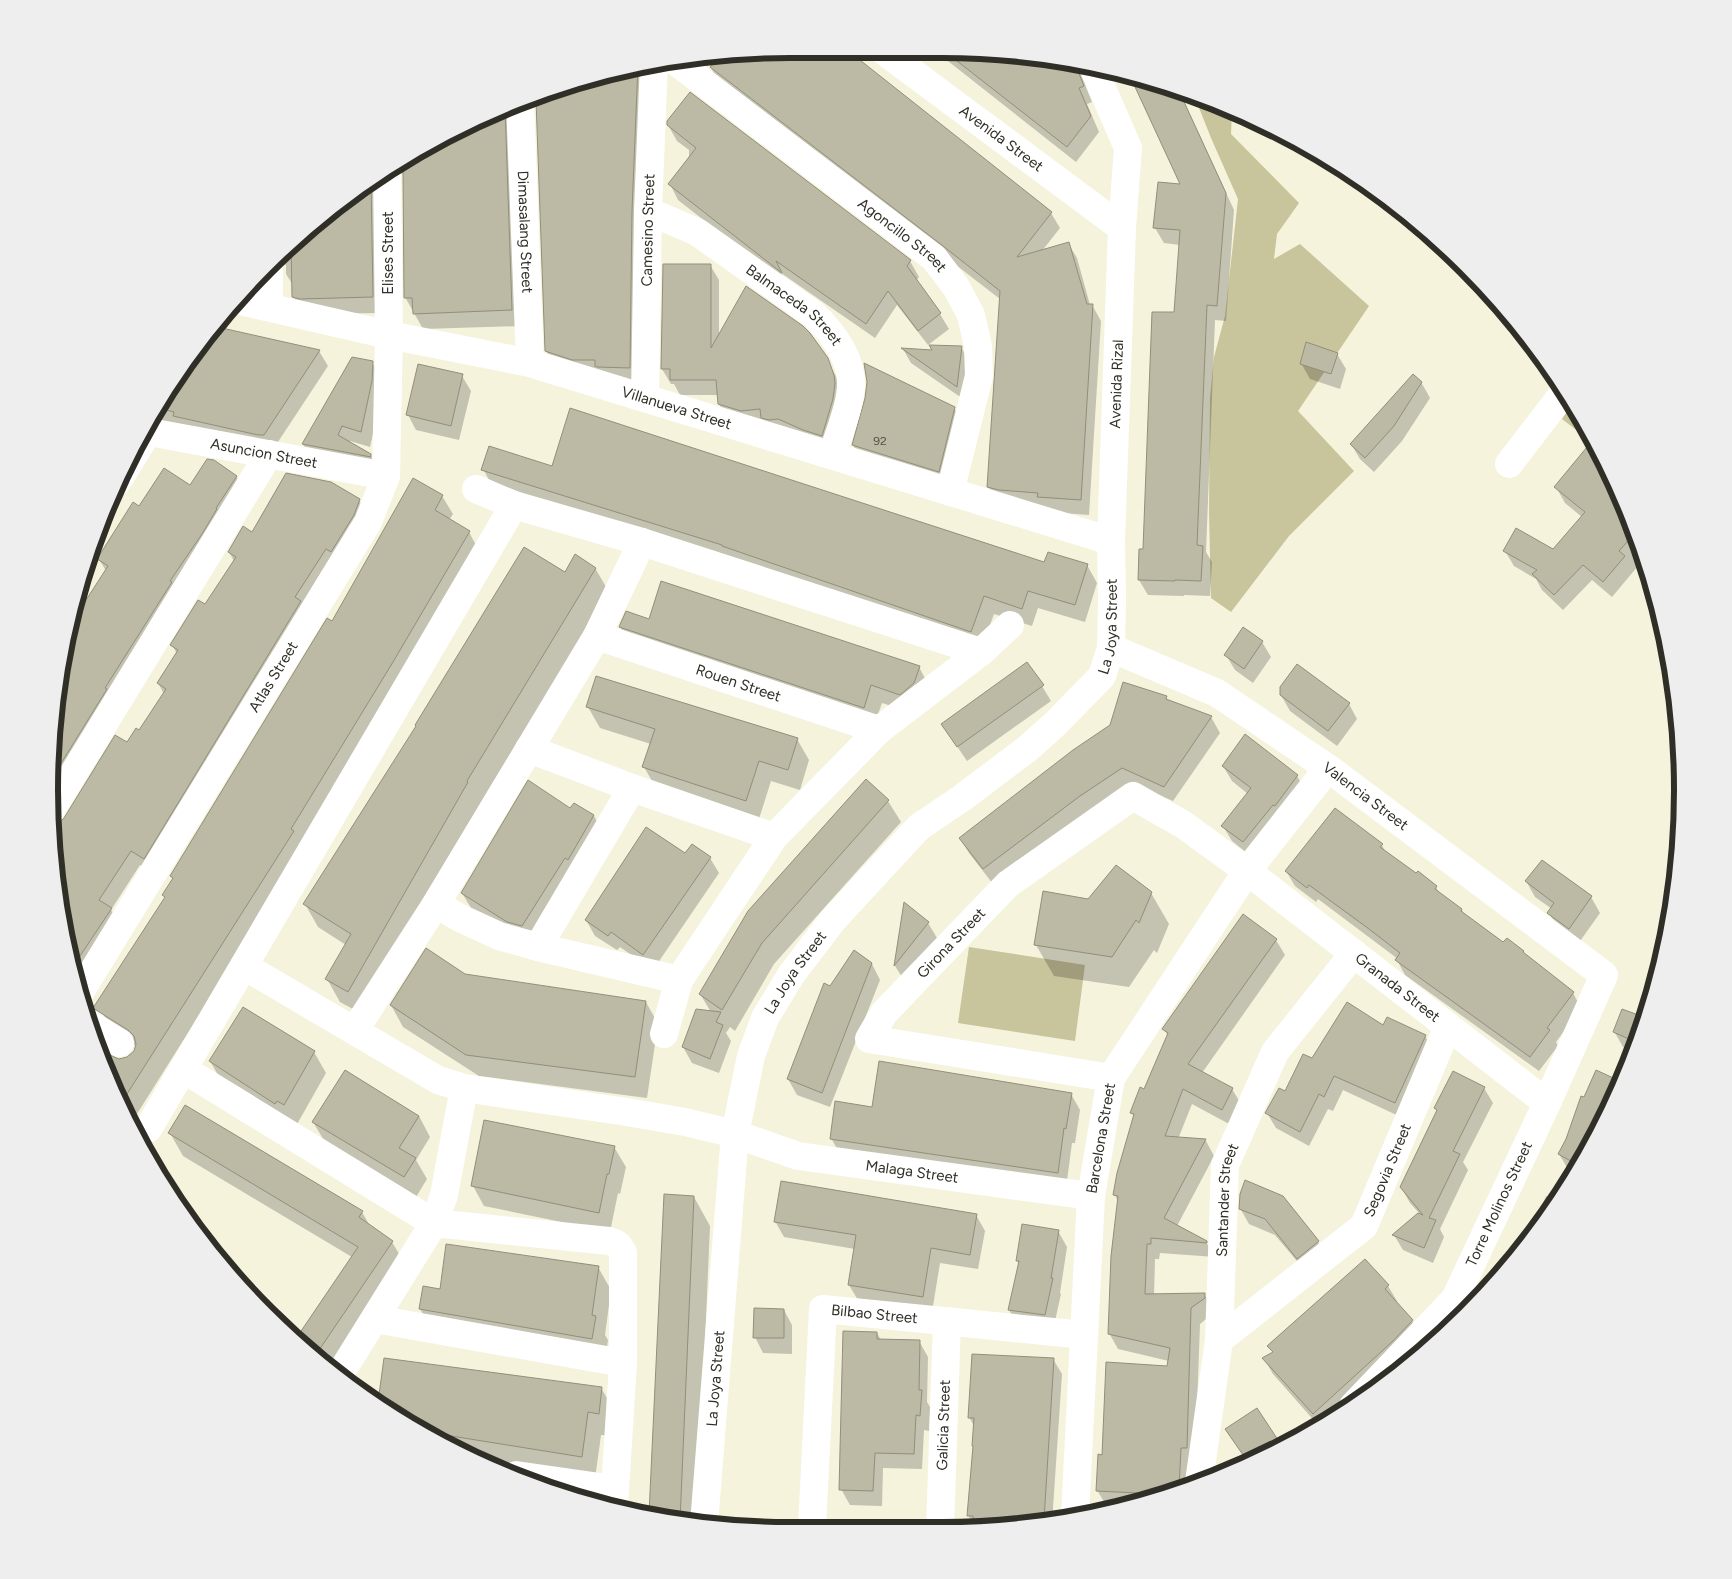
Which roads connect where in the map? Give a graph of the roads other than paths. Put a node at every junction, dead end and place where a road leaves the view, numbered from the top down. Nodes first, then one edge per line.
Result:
1 (892, 58) edge
2 (682, 66) edge
3 (654, 71) edge
4 (1096, 74) edge
5 (520, 109) edge
6 (387, 178) edge
7 (648, 211) junction
8 (1122, 228) junction
9 (268, 276) edge
10 (244, 302) edge
11 (269, 307) junction
12 (388, 335) junction
13 (530, 364) junction
14 (645, 398) junction
15 (1560, 398) edge
16 (151, 433) edge
17 (269, 454) junction
18 (832, 455) junction
19 (1509, 464) dead end
20 (386, 476) junction
21 (476, 489) dead end
22 (950, 492) junction
23 (514, 506) junction
24 (1111, 540) junction
25 (642, 542) junction
26 (1010, 625) dead end
27 (597, 636) junction
28 (1111, 648) junction
29 (981, 652) junction
30 (879, 730) junction
31 (529, 748) junction
32 (1328, 768) junction
33 (632, 788) junction
34 (58, 798) edge
35 (774, 837) junction
36 (1248, 871) junction
37 (436, 904) junction
38 (538, 947) junction
39 (1354, 953) junction
40 (244, 966) junction
41 (1604, 975) joint
42 (679, 980) junction
43 (84, 986) edge
44 (1448, 1026) junction
45 (98, 1029) edge
46 (355, 1030) junction
47 (664, 1034) dead end
48 (120, 1043) dead end
49 (183, 1069) junction
50 (1111, 1078) junction
51 (464, 1088) junction
52 (1547, 1102) junction
53 (148, 1129) dead end
54 (735, 1134) junction
55 (1091, 1196) junction
56 (434, 1223) junction
57 (375, 1319) junction
58 (947, 1321) junction
59 (1084, 1335) junction
60 (1219, 1340) junction
61 (623, 1363) junction
62 (343, 1369) edge
63 (1388, 1370) edge
64 (1200, 1475) edge
65 (561, 1485) edge
66 (614, 1497) edge
67 (1080, 1508) edge
68 (705, 1516) edge
69 (812, 1522) edge
70 (940, 1522) edge

1 - 8 street, Avenida Street
2 - 22 street, Agoncillo Street
3 - 7 street, Camesino Street
4 - 8 street, Avenida Rizal
5 - 13 street, Dimasalang Street
6 - 12 street, Elises Street
7 - 14 street, Camesino Street
7 - 18 street, Balmaceda Street
8 - 24 street, Avenida Rizal
9 - 11 street
10 - 11 street, Villanueva Street
11 - 12 street, Villanueva Street
12 - 13 street, Villanueva Street
12 - 20 street, Atlas Street
13 - 14 street, Villanueva Street
14 - 18 street, Villanueva Street
15 - 19 street
16 - 17 street, Asuncion Street
17 - 20 street, Asuncion Street
17 - 34 street
18 - 22 street, Villanueva Street
20 - 43 street, Atlas Street
21 - 23 street
22 - 24 street, Villanueva Street
23 - 25 street
23 - 40 street
24 - 28 street, La Joya Street
25 - 27 street
25 - 29 street
26 - 29 street
27 - 30 street, Rouen Street
27 - 31 street
28 - 32 street, Valencia Street
28 - 54 street, La Joya Street
29 - 30 street
30 - 35 street
31 - 33 street
31 - 37 street
32 - 36 street, Barcelona Street
32 - 41 street, Valencia Street
33 - 35 street
33 - 38 street
35 - 42 street
36 - 39 street, Granada Street
36 - 50 street, Barcelona Street
36 - 50 street, Girona Street
37 - 38 street
37 - 46 street
38 - 42 street
39 - 44 street, Granada Street
39 - 60 street, Santander Street
40 - 46 street, Malaga Street
40 - 49 street
41 - 52 street, Torre Molinos Street
42 - 47 street
44 - 52 street, Granada Street
44 - 60 street, Segovia Street
45 - 48 street
46 - 51 street, Malaga Street
49 - 53 street
49 - 56 street
50 - 55 street, Barcelona Street
51 - 54 street, Malaga Street
51 - 56 street
52 - 63 street, Torre Molinos Street
54 - 55 street, Malaga Street
54 - 68 street, La Joya Street
55 - 59 street, Barcelona Street
56 - 57 street
56 - 61 street
57 - 61 street
57 - 62 street
58 - 59 street, Bilbao Street
58 - 69 street, Bilbao Street
58 - 70 street, Galicia Street
59 - 67 street, Barcelona Street
60 - 64 street, Santander Street
61 - 66 street
65 - 66 street

